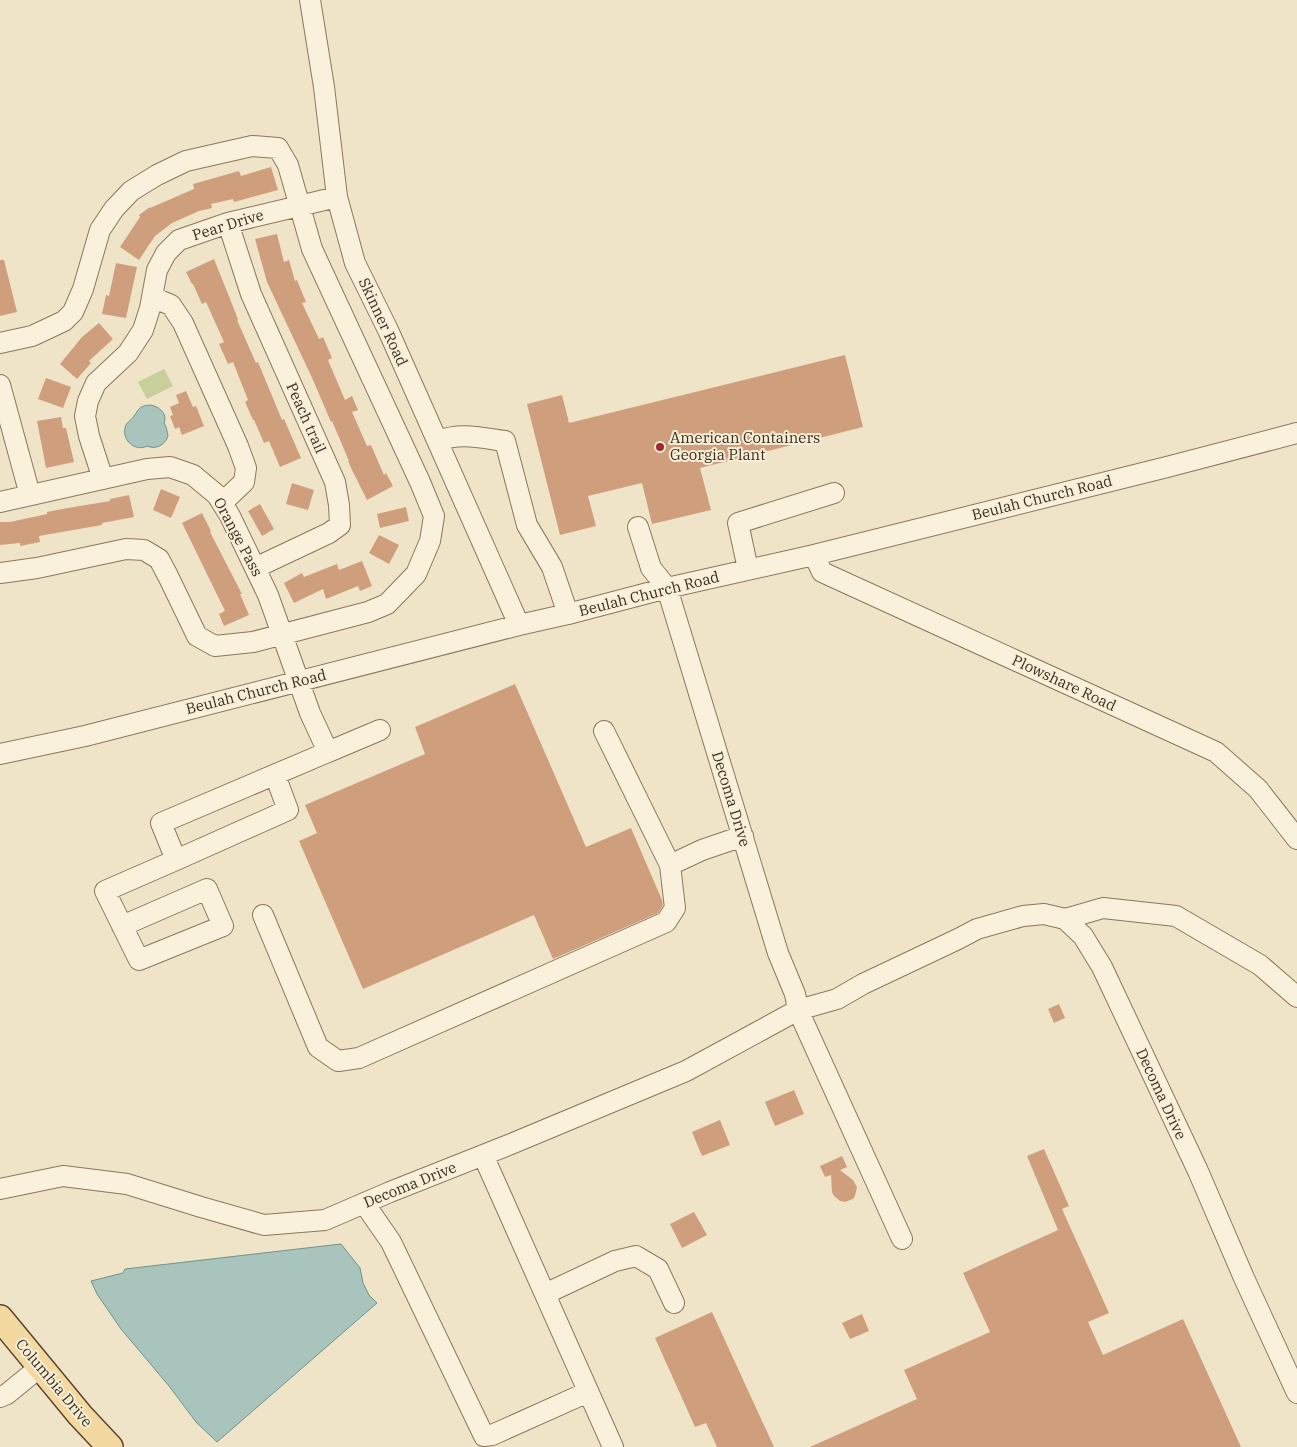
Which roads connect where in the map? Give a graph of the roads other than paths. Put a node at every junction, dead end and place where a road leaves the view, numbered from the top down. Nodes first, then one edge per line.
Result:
1 (310, 0) edge
2 (337, 196) junction
3 (300, 205) junction
4 (228, 223) junction
5 (152, 297) junction
6 (0, 343) edge
7 (0, 385) edge
8 (1297, 432) edge
9 (438, 441) junction
10 (103, 479) junction
11 (834, 493) dead end
12 (30, 495) junction
13 (0, 502) edge
14 (222, 503) junction
15 (638, 527) dead end
16 (814, 555) junction
17 (255, 568) junction
18 (748, 569) junction
19 (0, 573) edge
20 (667, 588) junction
21 (568, 614) junction
22 (519, 625) junction
23 (282, 633) junction
24 (299, 681) junction
25 (380, 730) dead end
26 (604, 731) dead end
27 (328, 752) junction
28 (0, 754) edge
29 (274, 775) junction
30 (743, 836) junction
31 (1297, 839) edge
32 (176, 860) junction
33 (670, 865) junction
34 (263, 915) dead end
35 (1064, 919) junction
36 (122, 926) junction
37 (1297, 997) edge
38 (798, 1010) junction
39 (483, 1155) junction
40 (0, 1189) edge
41 (364, 1203) junction
42 (902, 1238) dead end
43 (545, 1294) junction
44 (674, 1303) dead end
45 (0, 1318) edge
46 (40, 1367) junction
47 (588, 1392) junction
48 (1297, 1393) edge
49 (0, 1397) edge
50 (110, 1447) edge
51 (613, 1447) edge

1 - 2 street, Skinner Road
2 - 3 street, Pear Drive
2 - 9 street, Skinner Road
3 - 4 street, Pear Drive
3 - 6 street
3 - 23 street
4 - 5 street, Pear Drive
4 - 17 street, Peach trail
5 - 10 street, Pear Drive
5 - 14 street
7 - 12 street
8 - 16 street, Beulah Church Road
9 - 21 street
9 - 22 street, Skinner Road
10 - 12 street, Orange Pass
10 - 14 street, Orange Pass
11 - 18 street
12 - 13 street, Orange Pass
14 - 17 street, Orange Pass
15 - 20 street
16 - 18 street, Beulah Church Road
16 - 31 street, Plowshare Road
17 - 23 street, Orange Pass
18 - 20 street, Beulah Church Road
19 - 23 street
20 - 21 street, Beulah Church Road
20 - 30 street, Decoma Drive
21 - 22 street, Beulah Church Road
22 - 24 street, Beulah Church Road
23 - 24 street, Orange Pass
24 - 27 street, Orange Pass
24 - 28 street, Beulah Church Road
25 - 27 street
26 - 33 street
27 - 29 street
29 - 32 street
29 - 32 street
30 - 33 street
30 - 38 street, Decoma Drive
32 - 36 street
33 - 34 street
35 - 37 street, Decoma Drive
35 - 38 street, Decoma Drive
35 - 48 street, Decoma Drive
36 - 36 street
38 - 39 street, Decoma Drive
38 - 42 street
39 - 41 street, Decoma Drive
39 - 43 street
40 - 41 street, Decoma Drive
41 - 47 street
43 - 44 street
43 - 47 street
45 - 46 main road, Columbia Drive
46 - 49 street
46 - 50 main road, Columbia Drive
47 - 51 street

